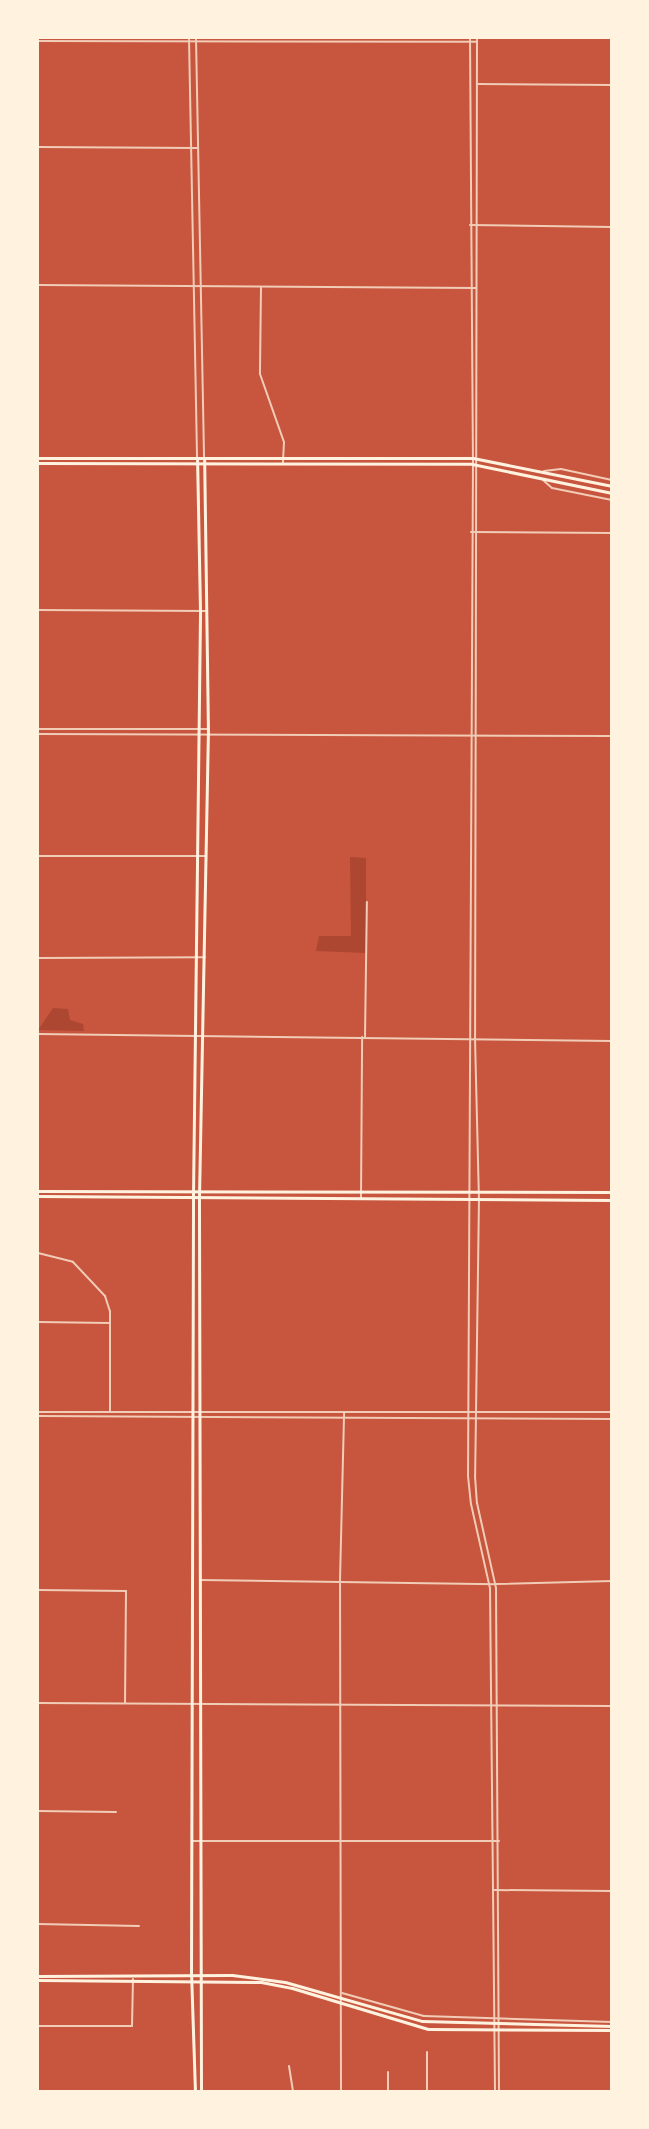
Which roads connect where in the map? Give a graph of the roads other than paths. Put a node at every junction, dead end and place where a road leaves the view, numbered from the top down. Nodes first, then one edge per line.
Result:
1 (477, 38) edge
2 (189, 39) edge
3 (196, 39) edge
4 (470, 40) edge
5 (38, 41) edge
6 (477, 42) junction
7 (477, 84) junction
8 (612, 85) edge
9 (38, 147) edge
10 (192, 147) junction
11 (197, 148) junction
12 (470, 225) junction
13 (476, 225) junction
14 (612, 227) edge
15 (38, 285) edge
16 (195, 285) junction
17 (201, 285) junction
18 (261, 287) junction
19 (470, 288) junction
20 (476, 288) junction
21 (38, 458) edge
22 (197, 458) junction
23 (204, 458) junction
24 (283, 458) junction
25 (476, 458) junction
26 (38, 463) edge
27 (199, 463) junction
28 (204, 463) junction
29 (283, 464) junction
30 (474, 464) junction
31 (544, 471) junction
32 (540, 478) junction
33 (612, 480) edge
34 (612, 486) edge
35 (612, 493) edge
36 (612, 500) edge
37 (471, 532) junction
38 (476, 532) junction
39 (612, 533) edge
40 (38, 610) edge
41 (200, 610) junction
42 (206, 610) junction
43 (200, 729) junction
44 (207, 729) junction
45 (38, 731) edge
46 (200, 734) junction
47 (208, 734) junction
48 (470, 736) junction
49 (476, 736) junction
50 (612, 736) edge
51 (38, 856) edge
52 (199, 856) junction
53 (206, 856) junction
54 (367, 902) dead end
55 (205, 957) junction
56 (38, 958) edge
57 (198, 958) junction
58 (38, 1034) edge
59 (197, 1036) junction
60 (205, 1036) junction
61 (364, 1037) junction
62 (470, 1038) junction
63 (476, 1038) junction
64 (612, 1041) edge
65 (472, 1189) junction
66 (479, 1189) junction
67 (193, 1190) junction
68 (200, 1190) junction
69 (38, 1191) edge
70 (361, 1191) junction
71 (612, 1192) edge
72 (38, 1196) edge
73 (193, 1197) junction
74 (199, 1197) junction
75 (361, 1198) junction
76 (472, 1198) junction
77 (479, 1198) junction
78 (612, 1200) edge
79 (38, 1253) edge
80 (38, 1322) edge
81 (110, 1323) junction
82 (192, 1411) junction
83 (200, 1411) junction
84 (470, 1412) junction
85 (476, 1412) junction
86 (612, 1412) edge
87 (110, 1413) junction
88 (344, 1413) junction
89 (38, 1414) edge
90 (192, 1417) junction
91 (200, 1417) junction
92 (470, 1417) junction
93 (476, 1417) junction
94 (345, 1418) junction
95 (612, 1419) edge
96 (199, 1580) junction
97 (340, 1580) junction
98 (612, 1581) edge
99 (490, 1584) junction
100 (496, 1584) junction
101 (38, 1590) edge
102 (38, 1703) edge
103 (125, 1703) junction
104 (193, 1704) junction
105 (199, 1704) junction
106 (340, 1704) junction
107 (491, 1706) junction
108 (497, 1706) junction
109 (612, 1706) edge
110 (38, 1810) edge
111 (116, 1812) dead end
112 (193, 1841) junction
113 (199, 1841) junction
114 (494, 1841) junction
115 (499, 1841) junction
116 (341, 1842) junction
117 (494, 1890) junction
118 (499, 1890) junction
119 (612, 1891) edge
120 (38, 1924) edge
121 (139, 1926) dead end
122 (191, 1974) junction
123 (200, 1974) junction
124 (38, 1976) edge
125 (133, 1979) junction
126 (192, 1979) junction
127 (200, 1979) junction
128 (38, 1980) edge
129 (342, 1993) junction
130 (341, 2001) junction
131 (494, 2019) junction
132 (500, 2019) junction
133 (495, 2025) junction
134 (500, 2025) junction
135 (38, 2026) edge
136 (612, 2026) edge
137 (496, 2031) junction
138 (427, 2052) dead end
139 (289, 2066) dead end
140 (388, 2073) dead end
141 (195, 2091) edge
142 (201, 2091) edge
143 (293, 2091) edge
144 (341, 2091) edge
145 (388, 2091) edge
146 (427, 2091) edge
147 (497, 2091) edge

1 - 6 street
2 - 3 street
2 - 5 street
2 - 10 street
3 - 4 street
3 - 11 street
4 - 6 street
4 - 12 street
6 - 7 street
7 - 8 street
7 - 13 street
9 - 10 street
10 - 11 street
10 - 16 street
11 - 17 street
12 - 13 street
12 - 19 street
13 - 14 street
13 - 20 street
15 - 16 street
16 - 17 street
16 - 22 street
17 - 18 street
17 - 23 street
18 - 19 street
18 - 24 street
19 - 20 street
19 - 25 street
20 - 25 street
21 - 22 main road
22 - 23 main road
22 - 27 main road
23 - 24 main road
23 - 28 main road
24 - 25 main road
24 - 29 street
25 - 30 street
25 - 31 main road
26 - 27 main road
27 - 28 main road
27 - 41 main road
28 - 29 main road
28 - 42 main road
29 - 30 main road
30 - 32 main road
30 - 37 street
30 - 38 street
31 - 33 street
31 - 34 main road
32 - 35 main road
32 - 36 street
37 - 38 street
37 - 48 street
38 - 39 street
38 - 49 street
40 - 41 street
41 - 42 street
41 - 43 main road
42 - 44 main road
43 - 44 street
43 - 45 street
43 - 46 main road
44 - 47 main road
45 - 46 street
46 - 47 street
46 - 52 main road
47 - 48 street
47 - 53 main road
48 - 49 street
48 - 62 street
49 - 50 street
49 - 63 street
51 - 52 street
52 - 53 street
52 - 57 main road
53 - 55 main road
54 - 61 street
55 - 57 street
55 - 60 main road
56 - 57 street
57 - 59 main road
58 - 59 street
59 - 60 street
59 - 67 main road
60 - 61 street
60 - 68 main road
61 - 62 street
61 - 70 street
62 - 63 street
62 - 65 street
63 - 64 street
63 - 66 street
65 - 66 main road
65 - 70 main road
65 - 76 street
66 - 71 main road
66 - 77 street
67 - 68 main road
67 - 69 main road
67 - 73 main road
68 - 70 main road
68 - 74 main road
70 - 75 street
72 - 73 main road
73 - 74 main road
73 - 82 main road
74 - 75 main road
74 - 83 main road
75 - 76 main road
76 - 77 main road
76 - 84 street
77 - 78 main road
77 - 85 street
79 - 81 street
80 - 81 street
81 - 87 street
82 - 83 street
82 - 87 street
82 - 90 main road
83 - 88 street
83 - 91 main road
84 - 85 street
84 - 88 street
84 - 92 street
85 - 86 street
85 - 93 street
87 - 89 street
88 - 94 street
89 - 90 street
90 - 91 street
90 - 104 main road
91 - 94 street
91 - 96 main road
92 - 93 street
92 - 94 street
92 - 99 street
93 - 95 street
93 - 100 street
94 - 97 street
96 - 97 street
96 - 105 main road
97 - 99 street
97 - 106 street
98 - 100 street
99 - 100 street
99 - 107 street
100 - 108 street
101 - 103 street
102 - 103 street
103 - 104 street
104 - 105 street
104 - 112 main road
105 - 106 street
105 - 113 main road
106 - 107 street
106 - 116 street
107 - 108 street
107 - 114 street
108 - 109 street
108 - 115 street
110 - 111 street
112 - 113 street
112 - 122 main road
113 - 116 street
113 - 123 main road
114 - 115 street
114 - 116 street
114 - 117 street
115 - 118 street
116 - 129 street
117 - 118 street
117 - 131 street
118 - 119 street
118 - 132 street
120 - 121 street
122 - 123 main road
122 - 124 main road
122 - 126 main road
123 - 127 main road
123 - 130 main road
125 - 126 main road
125 - 128 main road
125 - 135 street
126 - 127 main road
126 - 141 main road
127 - 130 main road
127 - 142 main road
129 - 130 street
129 - 131 street
130 - 133 main road
130 - 137 main road
130 - 144 street
131 - 132 street
131 - 133 street
132 - 134 street
132 - 136 street
133 - 134 main road
133 - 137 street
134 - 136 main road
134 - 137 street
136 - 137 main road
137 - 147 street
138 - 146 street
139 - 143 street
140 - 145 street

